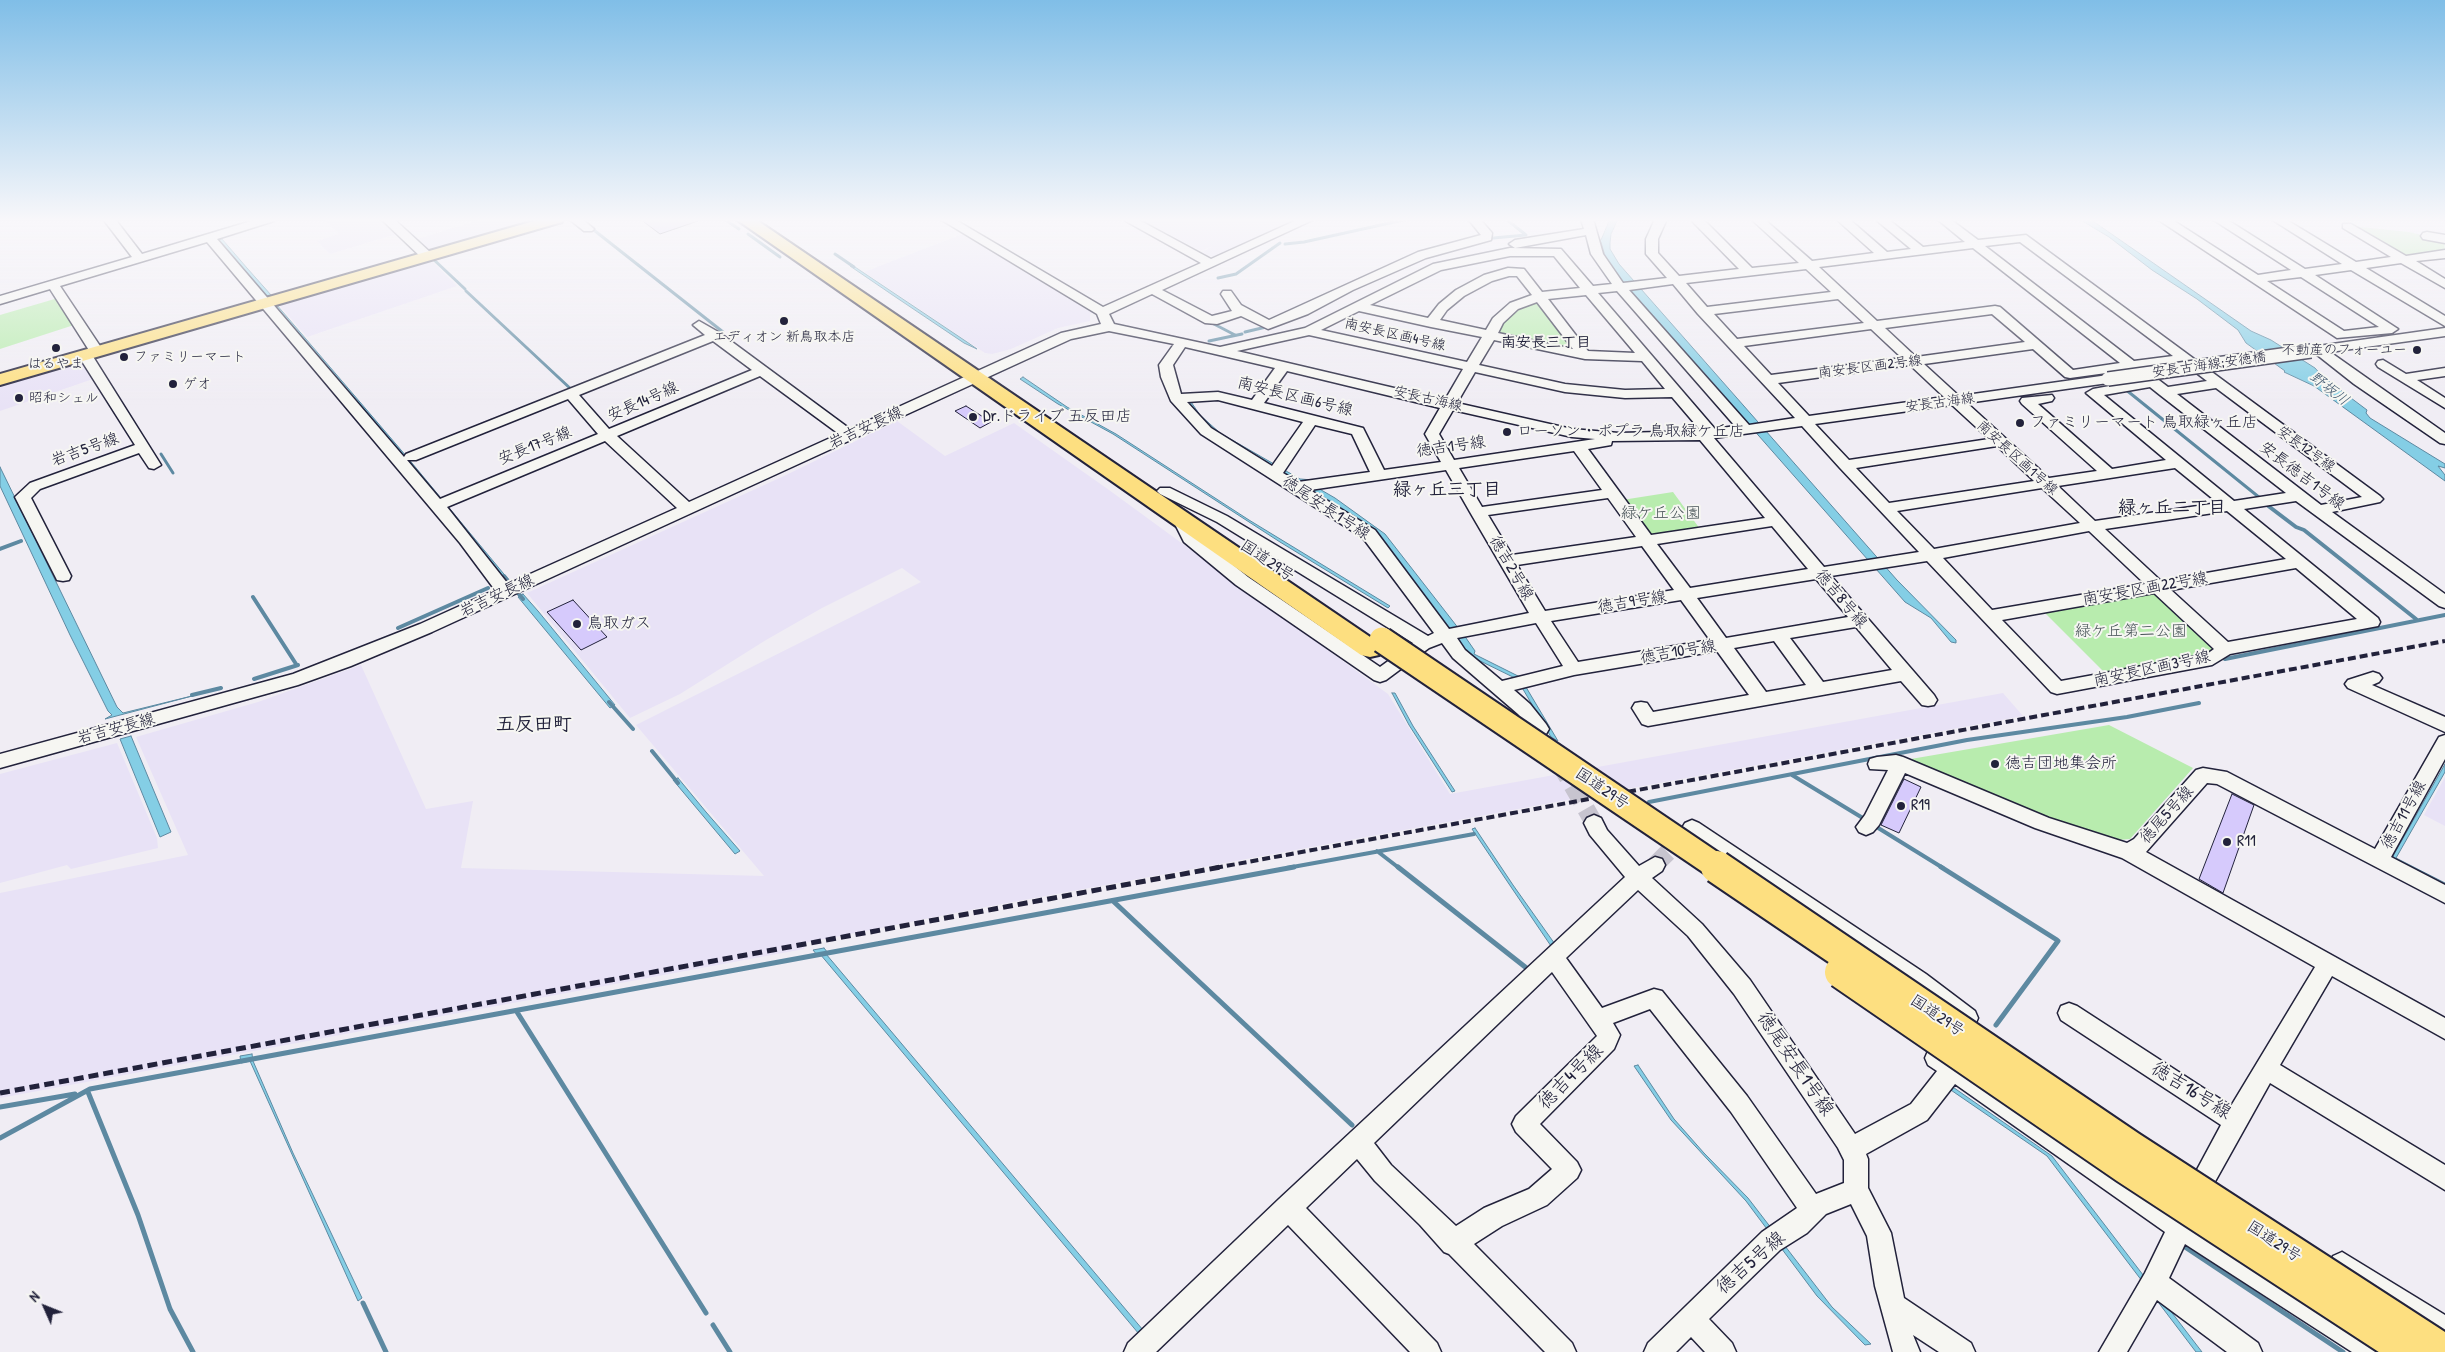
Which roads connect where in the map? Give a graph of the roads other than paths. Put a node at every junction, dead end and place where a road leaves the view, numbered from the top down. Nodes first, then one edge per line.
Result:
1 (59, 282) edge
2 (247, 282) edge
3 (337, 282) edge
4 (840, 282) edge
5 (852, 282) edge
6 (1052, 282) edge
7 (1166, 282) edge
8 (1360, 282) edge
9 (1408, 282) edge
10 (1480, 282) edge
11 (1529, 282) edge
12 (1582, 282) edge
13 (1617, 282) edge
14 (1658, 282) edge
15 (1676, 282) edge
16 (1826, 282) edge
17 (2024, 282) edge
18 (2082, 282) edge
19 (2259, 282) edge
20 (2318, 282) edge
21 (2381, 282) edge
22 (53, 284) junction
23 (1620, 287) junction
24 (1151, 289) junction
25 (1590, 291) junction
26 (1227, 294) dead end
27 (1840, 295) junction
28 (1541, 296) junction
29 (0, 300) edge
30 (264, 303) junction
31 (1359, 307) junction
32 (1102, 312) junction
33 (1242, 312) junction
34 (1703, 312) junction
35 (2445, 322) edge
36 (1431, 323) junction
37 (699, 325) dead end
38 (1268, 325) junction
39 (1874, 326) junction
40 (1108, 327) junction
41 (1309, 331) junction
42 (2445, 332) edge
43 (715, 336) junction
44 (1490, 336) junction
45 (1182, 342) junction
46 (1733, 343) junction
47 (2036, 345) junction
48 (1222, 351) junction
49 (2315, 351) junction
50 (91, 354) junction
51 (1585, 355) junction
52 (1644, 357) junction
53 (2185, 358) junction
54 (1912, 362) junction
55 (2383, 364) dead end
56 (1284, 366) junction
57 (2131, 366) junction
58 (1470, 367) junction
59 (762, 371) junction
60 (2445, 372) edge
61 (2103, 374) junction
62 (982, 375) junction
63 (2404, 378) junction
64 (0, 380) edge
65 (1768, 380) junction
66 (2218, 384) junction
67 (2159, 387) junction
68 (2093, 392) junction
69 (1676, 393) junction
70 (2022, 396) junction
71 (1176, 398) junction
72 (575, 400) junction
73 (1954, 401) junction
74 (1256, 404) junction
75 (1449, 404) junction
76 (2445, 404) edge
77 (1312, 419) junction
78 (1804, 422) junction
79 (1748, 429) junction
80 (1707, 434) junction
81 (607, 435) junction
82 (849, 435) junction
83 (2445, 440) edge
84 (1609, 441) dead end
85 (1998, 442) junction
86 (1581, 444) junction
87 (143, 448) junction
88 (411, 457) dead end
89 (2178, 463) junction
90 (154, 465) dead end
91 (1845, 465) junction
92 (1449, 466) junction
93 (1275, 473) junction
94 (1378, 474) junction
95 (2110, 474) junction
96 (2046, 483) junction
97 (1297, 486) junction
98 (1164, 491) junction
99 (1613, 493) junction
100 (2299, 496) junction
101 (437, 506) junction
102 (2233, 507) junction
103 (1886, 508) junction
104 (687, 509) junction
105 (2319, 510) junction
106 (1478, 512) junction
107 (1180, 518) junction
108 (1776, 520) junction
109 (2092, 526) junction
110 (1648, 540) junction
111 (1932, 555) junction
112 (1508, 561) junction
113 (2300, 562) junction
114 (1818, 572) junction
115 (63, 576) dead end
116 (2156, 587) junction
117 (506, 592) junction
118 (1686, 594) junction
119 (2445, 602) edge
120 (1990, 616) junction
121 (1540, 617) junction
122 (1859, 621) junction
123 (1453, 633) junction
124 (1779, 636) junction
125 (1427, 643) junction
126 (1376, 644) junction
127 (1723, 645) junction
128 (2225, 649) junction
129 (1574, 669) junction
130 (1905, 674) junction
131 (2373, 678) dead end
132 (1498, 688) junction
133 (1819, 689) junction
134 (1762, 700) junction
135 (1928, 700) dead end
136 (1641, 708) dead end
137 (2445, 725) edge
138 (1540, 729) dead end
139 (2445, 742) edge
140 (0, 761) edge
141 (1877, 764) dead end
142 (1900, 764) junction
143 (1594, 823) tunnel mouth
144 (1866, 827) dead end
145 (1692, 828) dead end
146 (2129, 852) junction
147 (2379, 861) junction
148 (1647, 872) junction
149 (2445, 895) edge
150 (1553, 957) junction
151 (2328, 963) junction
152 (2069, 1013) dead end
153 (1598, 1019) junction
154 (2445, 1029) edge
155 (2266, 1069) junction
156 (2235, 1121) junction
157 (1358, 1140) junction
158 (1851, 1149) junction
159 (2445, 1178) edge
160 (2204, 1179) junction
161 (1856, 1190) junction
162 (1288, 1207) junction
163 (1813, 1210) junction
164 (2180, 1228) junction
165 (1453, 1243) junction
166 (2154, 1282) junction
167 (1893, 1306) junction
168 (1691, 1318) junction
169 (2445, 1330) edge
170 (2445, 1351) edge
171 (1137, 1352) edge
172 (1428, 1352) edge
173 (1563, 1352) edge
174 (1657, 1352) edge
175 (1723, 1352) edge
176 (1907, 1352) edge
177 (1962, 1352) edge
178 (2112, 1352) edge
179 (2249, 1352) edge
180 (2375, 1352) edge
181 (2408, 1352) edge

1 - 22 street
2 - 30 street
3 - 30 main road
4 - 62 highway, 国道29号
5 - 62 highway, 国道29号
6 - 32 street
7 - 24 street
8 - 38 street
9 - 31 street, 南安長区画4号線
10 - 36 street
11 - 28 street
12 - 25 street, 南安長区画4号線
13 - 23 street
14 - 23 street
15 - 34 street
16 - 27 street, 南安長区画1号線
17 - 57 street, 安長徳吉1号線
18 - 53 street, 安長12号線
19 - 20 street
21 - 35 street
22 - 29 street
22 - 50 street, 岩吉5号線
23 - 25 street
23 - 79 street
24 - 32 street
24 - 33 street
25 - 28 street
25 - 52 street, 南安長区画4号線
26 - 33 street
27 - 34 street
27 - 39 street, 南安長区画1号線
28 - 44 street
28 - 51 street
30 - 50 main road
30 - 101 street
31 - 36 street
31 - 41 street, 南安長区画4号線
32 - 40 street
33 - 38 street
34 - 46 street
36 - 44 street
37 - 43 street
38 - 41 street
39 - 46 street
39 - 47 street
39 - 54 street, 南安長区画1号線
40 - 45 street, 安長古海線
40 - 62 street, 岩吉安長線
41 - 48 street
41 - 58 street, 南安長区画4号線
42 - 49 street
43 - 59 street
43 - 72 street
44 - 51 street
44 - 58 street
45 - 48 street, 安長古海線
45 - 71 street, 徳尾安長1号線
46 - 65 street
47 - 54 street, 南安長区画2号線
47 - 61 street
48 - 56 street, 安長古海線
49 - 61 street, 安長古海線;安徳橋, bridge
49 - 83 street
50 - 64 main road
50 - 87 street, 岩吉5号線
51 - 52 street
52 - 69 street, 南安長区画4号線
53 - 57 street
53 - 66 street, 安長12号線
54 - 65 street, 南安長区画2号線
54 - 73 street, 南安長区画1号線
55 - 63 street
56 - 74 street
56 - 75 street, 安長古海線
57 - 61 street
57 - 67 street, 安長徳吉1号線
58 - 69 street, 南安長区画4号線
58 - 75 street
59 - 81 street, 安長14号線
59 - 82 street
60 - 63 street
61 - 70 street, 安長古海線
62 - 82 street, 岩吉安長線
62 - 98 highway, 国道29号
62 - 107 highway, 国道29号
63 - 76 street
65 - 78 street, 南安長区画3号線
66 - 67 street
66 - 105 street, 安長12号線
67 - 68 street
67 - 100 street, 安長徳吉1号線
68 - 70 street
68 - 89 street, 南安長区画3号線
69 - 80 street, 徳吉8号線
70 - 73 street, 安長古海線
70 - 95 street
71 - 74 street, 南安長区画6号線
71 - 93 street, 徳尾安長1号線
72 - 81 street, 安長17号線
72 - 88 street
73 - 78 street, 安長古海線
73 - 85 street, 南安長区画1号線
74 - 77 street, 南安長区画6号線
75 - 80 street, 安長古海線
75 - 92 street
77 - 93 street
77 - 94 street, 南安長区画6号線
78 - 79 street, 安長古海線
78 - 91 street, 南安長区画3号線
79 - 80 street, 安長古海線
80 - 108 street, 徳吉8号線
81 - 101 street, 安長17号線
81 - 104 street, 安長14号線
82 - 104 street, 岩吉安長線
84 - 86 street, 徳吉1号線
85 - 91 street
85 - 96 street, 南安長区画1号線
86 - 92 street, 徳吉1号線
86 - 99 street
87 - 90 street
87 - 115 street, 岩吉5号線
89 - 95 street
89 - 102 street, 南安長区画3号線
91 - 103 street, 南安長区画3号線
92 - 94 street, 徳吉1号線
92 - 106 street, 徳吉2号線
93 - 97 street, 徳尾安長1号線
94 - 97 street, 徳吉1号線
95 - 96 street
96 - 103 street
96 - 109 street, 南安長区画1号線
97 - 123 street, 徳尾安長1号線
98 - 125 street
98 - 126 highway, 国道29号
99 - 106 street
99 - 110 street
100 - 102 street
100 - 105 street, 安長徳吉1号線
101 - 117 street
102 - 109 street
102 - 113 street, 南安長区画3号線
103 - 111 street, 南安長区画3号線
104 - 117 street, 岩吉安長線
105 - 119 street, 安長徳吉1号線
106 - 112 street, 徳吉2号線
107 - 125 street, 徳吉9号線
107 - 126 highway, 国道29号
108 - 110 street
108 - 114 street, 徳吉8号線
109 - 111 street
109 - 116 street, 南安長区画1号線
110 - 112 street
110 - 118 street
111 - 114 street
111 - 120 street, 南安長区画3号線
112 - 121 street, 徳吉2号線
113 - 116 street, 南安長区画22号線
113 - 128 street, 南安長区画3号線
114 - 118 street, 徳吉9号線
114 - 122 street, 徳吉8号線
116 - 120 street, 南安長区画22号線
116 - 128 street, 南安長区画1号線
117 - 140 street, 岩吉安長線
118 - 121 street, 徳吉9号線
118 - 127 street
120 - 128 street, 南安長区画3号線
121 - 123 street, 徳吉9号線
121 - 129 street, 徳吉2号線
122 - 124 street, 徳吉10号線
122 - 130 street, 徳吉8号線
123 - 125 street, 徳吉9号線
123 - 132 street, 徳尾安長1号線
124 - 127 street, 徳吉10号線
124 - 133 street
126 - 170 highway, 国道29号, bridge
126 - 181 highway, 国道29号, bridge
127 - 129 street, 徳吉10号線
127 - 134 street
129 - 132 street, 徳吉10号線
130 - 133 street
130 - 135 street, 徳吉8号線
131 - 137 street
132 - 138 street, 徳尾安長1号線
133 - 134 street
134 - 136 street
139 - 147 street, 徳吉11号線
141 - 142 street
142 - 144 street
142 - 146 street
143 - 148 street, 徳尾安長1号線
145 - 160 street
146 - 147 street, 徳尾5号線
146 - 151 street, 徳尾5号線
147 - 149 street, 徳尾5号線
148 - 150 street
148 - 158 street, 徳尾安長1号線
150 - 153 street, 徳吉4号線
150 - 157 street
151 - 154 street, 徳尾5号線
151 - 155 street, 徳吉16号線
152 - 156 street, 徳吉16号線
153 - 163 street
153 - 165 street, 徳吉4号線
155 - 156 street, 徳吉16号線
155 - 159 street
156 - 160 street
157 - 162 street
157 - 165 street
158 - 161 street, 徳尾安長1号線
158 - 164 street
160 - 169 street
161 - 163 street, 徳吉5号線
161 - 167 street, 徳尾安長1号線
162 - 171 street
162 - 172 street
163 - 168 street, 徳吉5号線
164 - 166 street
164 - 180 street
165 - 173 street
166 - 178 street
166 - 179 street
167 - 176 street, 徳尾安長1号線
167 - 177 street
168 - 174 street, 徳吉5号線
168 - 175 street

